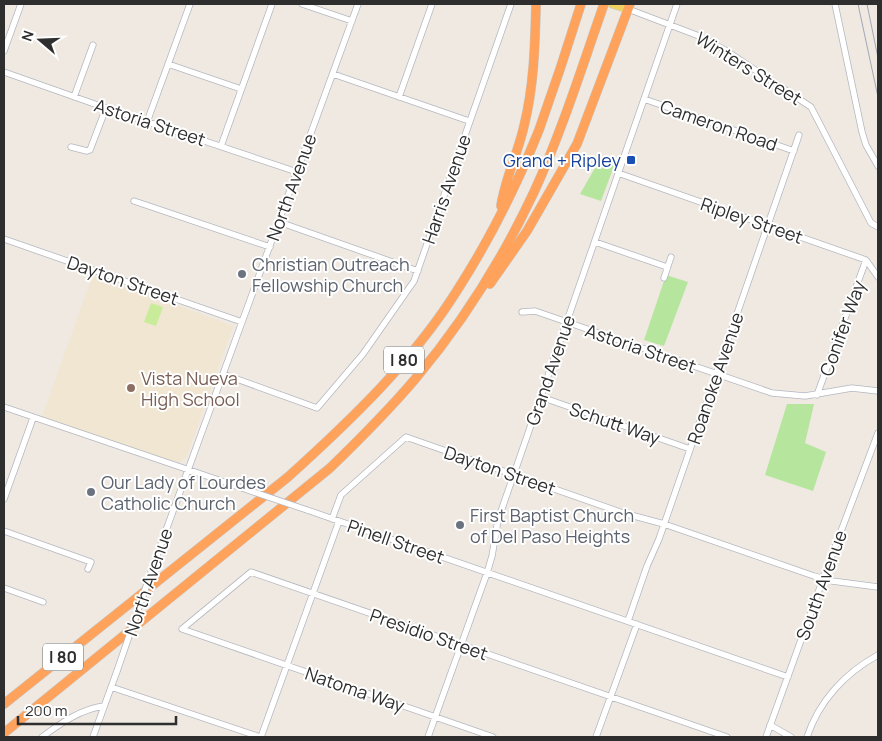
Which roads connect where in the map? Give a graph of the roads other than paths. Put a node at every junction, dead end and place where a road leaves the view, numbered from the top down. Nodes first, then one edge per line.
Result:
1 (21, 4) edge
2 (190, 4) edge
3 (272, 4) edge
4 (302, 4) edge
5 (358, 4) edge
6 (432, 4) edge
7 (511, 4) edge
8 (536, 4) edge
9 (604, 4) edge
10 (612, 4) edge
11 (677, 4) edge
12 (835, 4) edge
13 (629, 6) edge
14 (580, 8) edge
15 (352, 21) junction
16 (670, 24) junction
17 (93, 44) dead end
18 (4, 51) edge
19 (168, 64) junction
20 (4, 72) edge
21 (332, 74) junction
22 (241, 89) junction
23 (74, 96) junction
24 (399, 97) junction
25 (644, 99) junction
26 (106, 108) junction
27 (469, 121) junction
28 (147, 122) junction
29 (799, 135) dead end
30 (71, 146) dead end
31 (221, 146) junction
32 (794, 151) junction
33 (878, 166) edge
34 (297, 172) junction
35 (618, 173) junction
36 (134, 201) dead end
37 (500, 216) junction
38 (279, 222) junction
39 (768, 226) junction
40 (878, 227) edge
41 (4, 239) edge
42 (595, 242) junction
43 (270, 247) junction
44 (671, 257) dead end
45 (866, 260) junction
46 (667, 267) junction
47 (418, 271) junction
48 (878, 277) edge
49 (664, 278) dead end
50 (522, 312) dead end
51 (242, 322) junction
52 (567, 323) junction
53 (455, 327) junction
54 (223, 374) junction
55 (716, 374) junction
56 (878, 391) edge
57 (818, 395) junction
58 (541, 397) junction
59 (4, 407) edge
60 (33, 418) junction
61 (878, 432) edge
62 (690, 449) junction
63 (188, 470) junction
64 (514, 475) junction
65 (4, 499) edge
66 (335, 520) junction
67 (664, 524) junction
68 (4, 531) edge
69 (88, 569) dead end
70 (488, 573) junction
71 (823, 579) junction
72 (878, 587) edge
73 (4, 588) edge
74 (313, 593) junction
75 (43, 602) dead end
76 (628, 621) junction
77 (637, 624) junction
78 (216, 641) joint
79 (462, 645) junction
80 (878, 655) edge
81 (287, 665) junction
82 (788, 677) junction
83 (111, 687) junction
84 (611, 697) junction
85 (4, 704) edge
86 (104, 706) junction
87 (436, 717) junction
88 (770, 725) junction
89 (4, 733) edge
90 (42, 737) edge
91 (93, 737) edge
92 (260, 737) edge
93 (428, 737) edge
94 (493, 737) edge
95 (596, 737) edge
96 (727, 737) edge
97 (766, 737) edge
98 (791, 737) edge
99 (807, 737) edge

1 - 18 street
2 - 19 street
3 - 22 street
4 - 15 street
5 - 15 street, North Avenue
6 - 24 street
7 - 27 street, Harris Avenue
8 - 37 highway
9 - 53 highway, I 80
10 - 13 main road, Winters Street
11 - 16 street, Grand Avenue
12 - 33 street
13 - 16 street, Winters Street
13 - 53 highway
14 - 37 highway, I 80
15 - 21 street, North Avenue
16 - 25 street, Grand Avenue
16 - 40 street, Winters Street
17 - 23 street
19 - 22 street
19 - 28 street
20 - 23 street, Astoria Street
21 - 24 street
21 - 34 street, North Avenue
22 - 31 street
23 - 26 street, Astoria Street
24 - 27 street
25 - 32 street, Cameron Road
25 - 35 street, Grand Avenue
26 - 28 street, Astoria Street
26 - 30 street
27 - 47 street, Harris Avenue
28 - 31 street, Astoria Street
29 - 32 street, Roanoke Avenue
31 - 34 street, Astoria Street
32 - 39 street, Roanoke Avenue
34 - 38 street, North Avenue
35 - 39 street, Ripley Street
35 - 42 street, Grand Avenue
36 - 43 street
37 - 85 highway, I 80
38 - 43 street, North Avenue
38 - 47 street
39 - 45 street, Ripley Street
39 - 55 street, Roanoke Avenue
41 - 51 street, Dayton Street
42 - 46 street
42 - 52 street, Grand Avenue
43 - 51 street, North Avenue
44 - 46 street
45 - 48 street
45 - 57 street, Conifer Way
46 - 49 street
47 - 54 street, Harris Avenue
50 - 52 street, Astoria Street
51 - 54 street, North Avenue
52 - 55 street, Astoria Street
52 - 58 street, Grand Avenue
53 - 89 highway, I 80
54 - 63 street, North Avenue
55 - 57 street, Astoria Street
55 - 62 street, Roanoke Avenue
56 - 57 street, Astoria Street
58 - 62 street, Schutt Way
58 - 64 street, Grand Avenue
59 - 60 street, Pinell Street
60 - 63 street, Pinell Street
60 - 65 street
61 - 71 street, South Avenue
62 - 67 street, Roanoke Avenue
63 - 66 street, Pinell Street, bridge
63 - 83 street, North Avenue, bridge
64 - 66 street, Dayton Street
64 - 67 street, Dayton Street
64 - 70 street, Grand Avenue
66 - 70 street, Pinell Street
66 - 74 street
67 - 71 street, Dayton Street
67 - 76 street, Roanoke Avenue
68 - 69 street
70 - 76 street, Pinell Street
70 - 79 street, Grand Avenue
71 - 72 street, Dayton Street
71 - 82 street, South Avenue
73 - 75 street
74 - 78 street, Presidio Street
74 - 79 street, Presidio Street
74 - 81 street
76 - 77 street, Pinell Street
77 - 82 street, Pinell Street
77 - 84 street
78 - 81 street, Natoma Way
79 - 84 street, Presidio Street
79 - 87 street, Grand Avenue
80 - 99 street
81 - 87 street, Natoma Way
81 - 92 street
82 - 88 street, South Avenue
83 - 86 street, North Avenue
83 - 92 street
84 - 95 street
84 - 96 street, Presidio Street
86 - 90 street
86 - 91 street, North Avenue
87 - 93 street, Grand Avenue
87 - 94 street, Natoma Way
88 - 97 street, South Avenue
88 - 98 street

